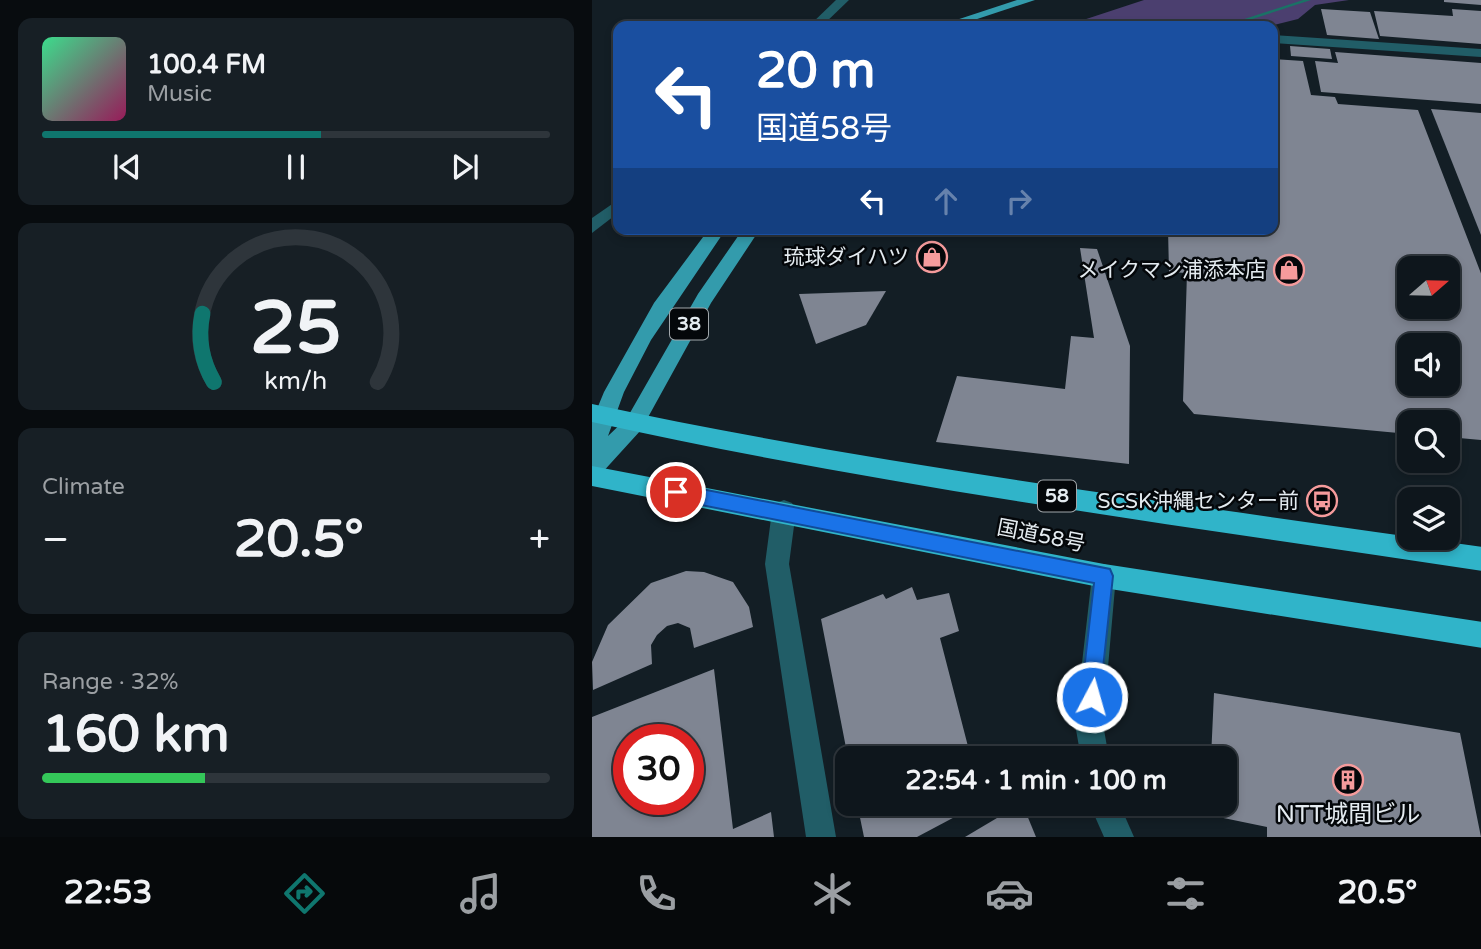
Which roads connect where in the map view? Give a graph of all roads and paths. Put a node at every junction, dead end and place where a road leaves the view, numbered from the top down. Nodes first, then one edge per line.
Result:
1 (843, 0) edge
2 (1029, 0) edge
3 (820, 21) edge
4 (960, 21) edge
5 (1278, 39) edge
6 (1482, 53) edge
7 (613, 209) edge
8 (592, 227) edge
9 (713, 235) edge
10 (748, 235) edge
11 (597, 414) edge
12 (634, 424) junction
13 (592, 453) edge
14 (592, 468) edge
15 (592, 476) edge
16 (784, 511) junction
17 (1482, 559) edge
18 (1104, 576) junction
19 (1482, 635) edge
20 (1093, 746) edge
21 (1110, 816) edge
22 (821, 837) edge
23 (1119, 837) edge

1 - 3 street
2 - 4 main road
5 - 6 street
7 - 8 street
9 - 11 main road, 38
10 - 12 main road, 38
11 - 12 highway, 国道58号 / 58
11 - 13 main road, 38
12 - 14 main road, 38
12 - 17 highway, 国道58号 / 58
15 - 16 highway, 国道58号
16 - 18 highway, 国道58号
16 - 22 street
18 - 19 highway, 国道58号
18 - 20 street
21 - 23 street

